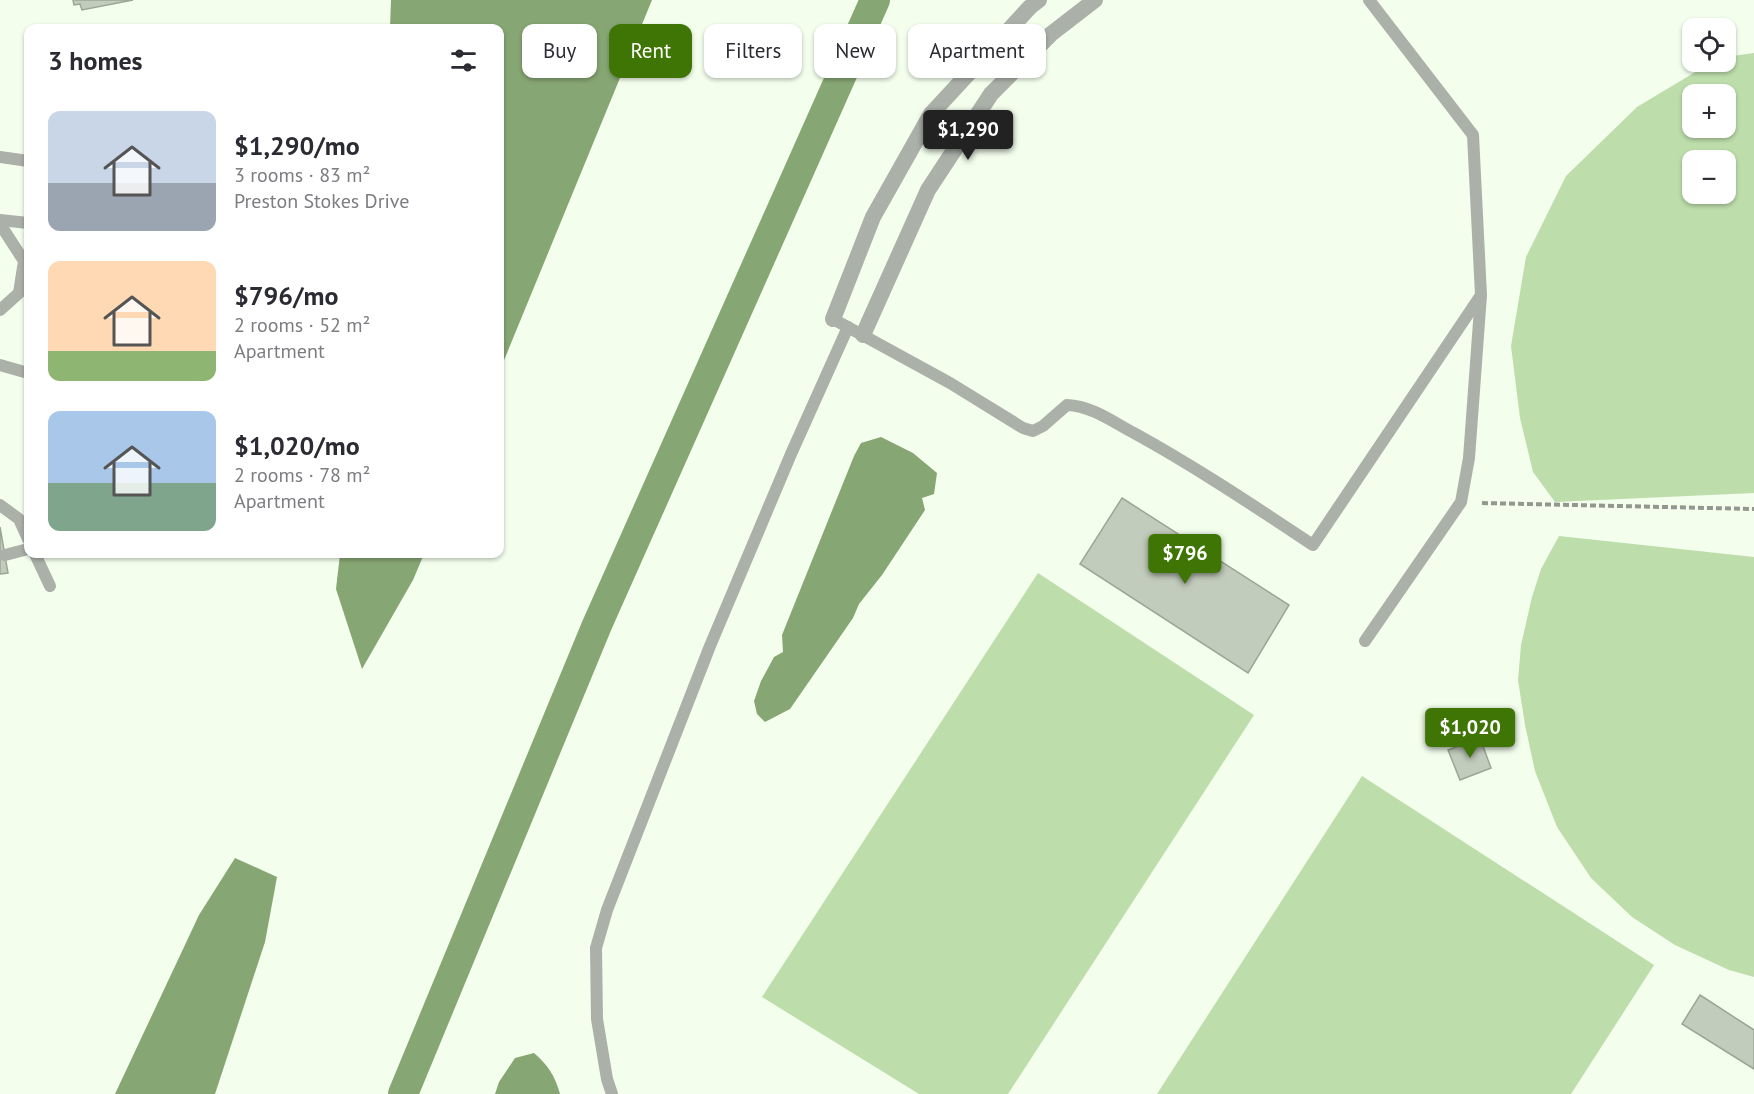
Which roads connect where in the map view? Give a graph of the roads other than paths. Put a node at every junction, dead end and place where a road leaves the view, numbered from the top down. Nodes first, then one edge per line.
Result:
1 (1039, 0) edge
2 (1095, 0) edge
3 (1370, 0) edge
4 (0, 156) edge
5 (24, 160) edge
6 (0, 222) edge
7 (24, 223) edge
8 (1481, 295) junction
9 (0, 310) edge
10 (848, 327) junction
11 (0, 365) edge
12 (24, 372) edge
13 (0, 505) edge
14 (24, 530) edge
15 (24, 550) edge
16 (5, 555) dead end
17 (37, 558) edge
18 (50, 586) dead end
19 (1365, 641) dead end
20 (612, 1094) edge

1 - 10 street
2 - 10 street
3 - 8 lane
4 - 5 lane
6 - 7 lane
6 - 9 lane
8 - 10 lane
8 - 19 lane
10 - 20 lane
11 - 12 lane
13 - 14 lane
15 - 16 lane
17 - 18 lane

